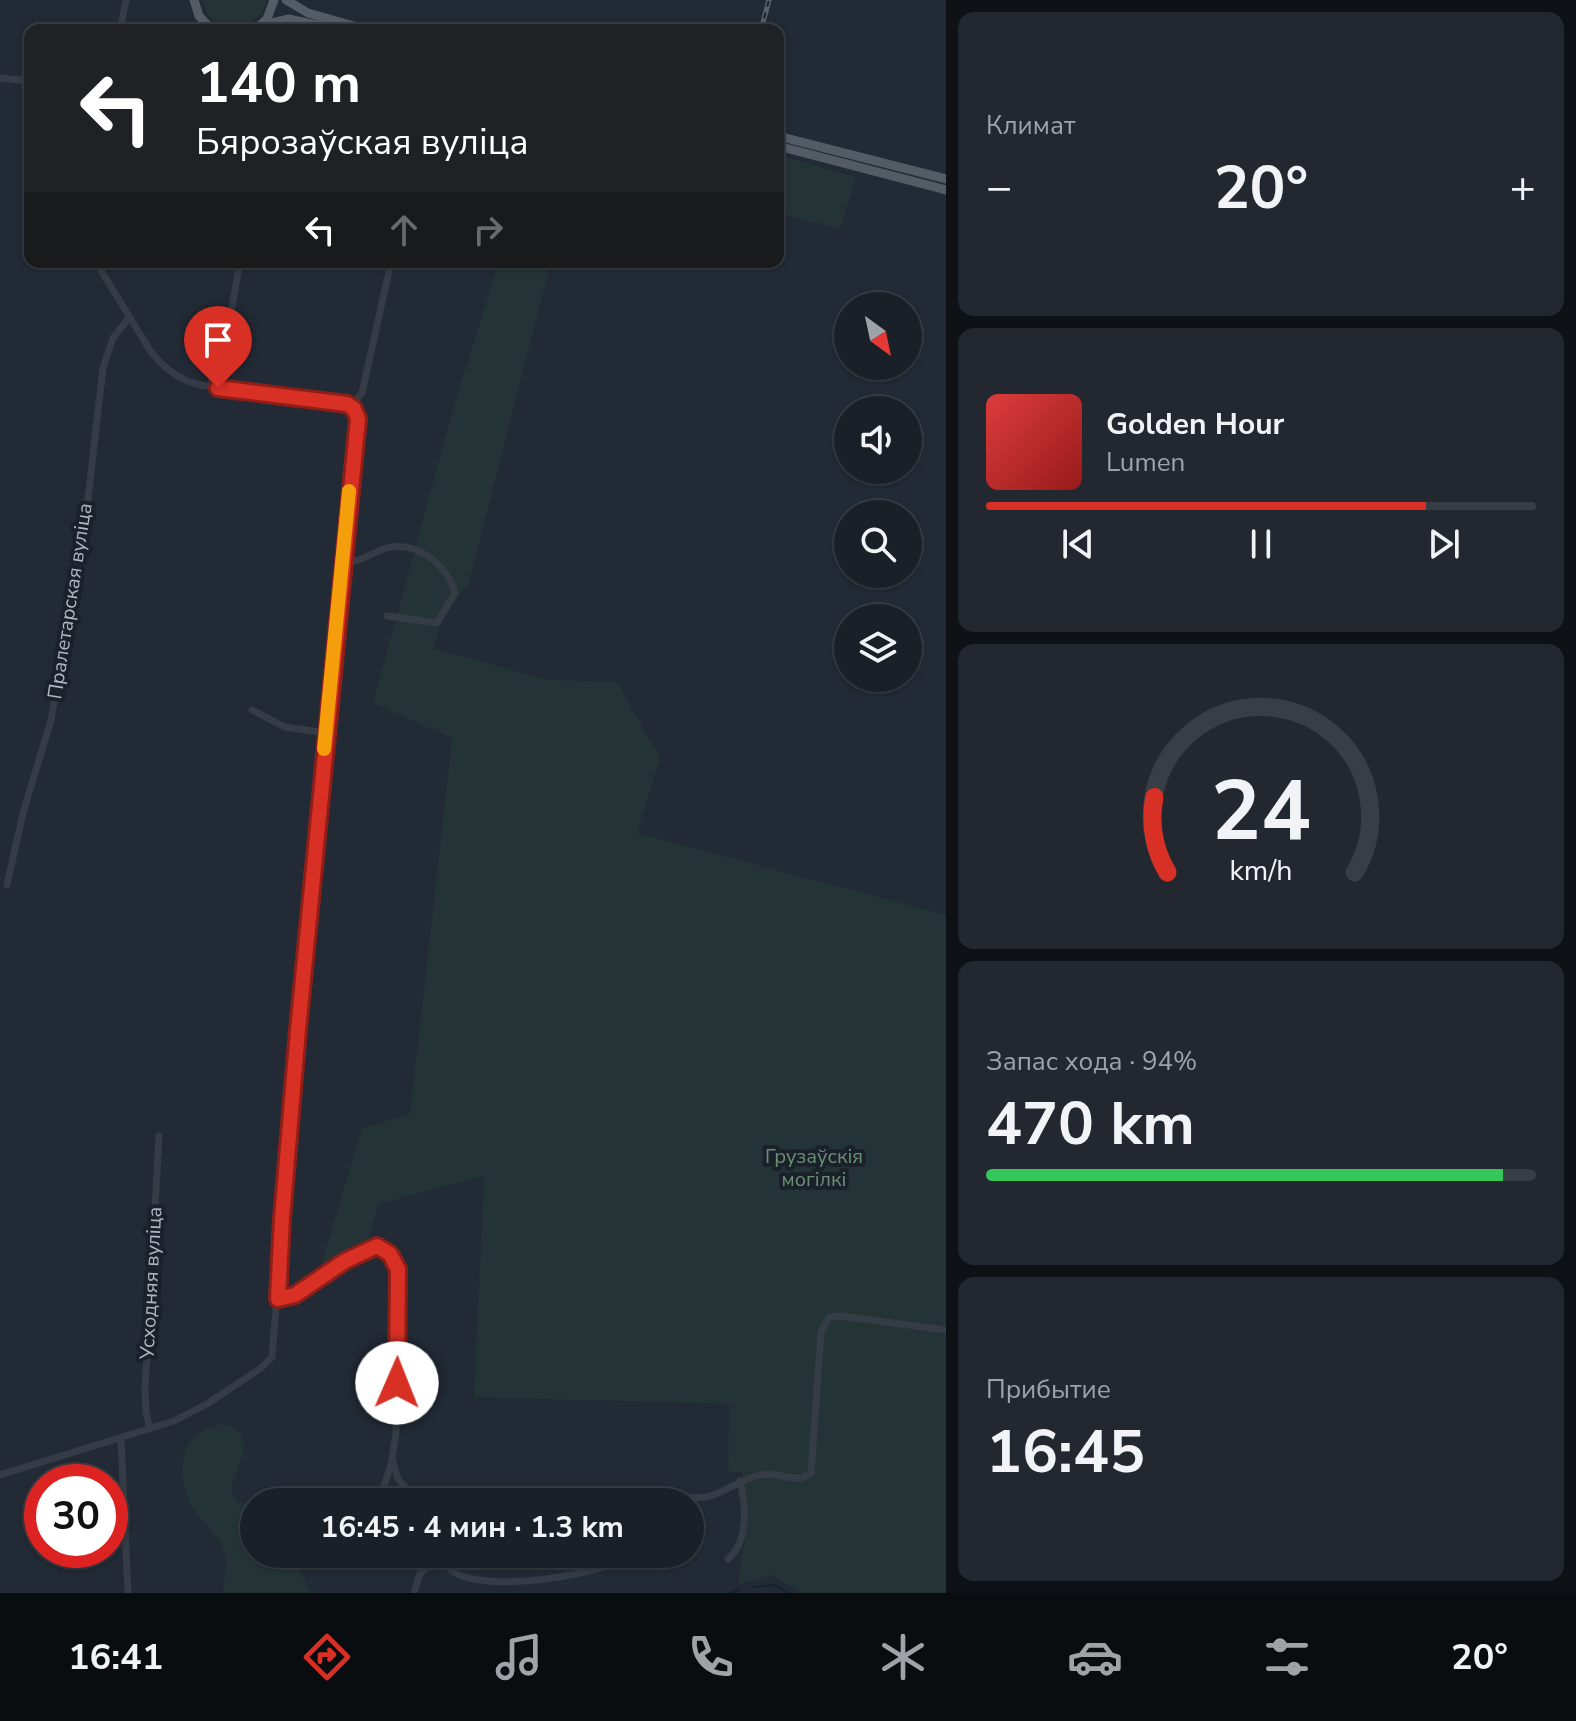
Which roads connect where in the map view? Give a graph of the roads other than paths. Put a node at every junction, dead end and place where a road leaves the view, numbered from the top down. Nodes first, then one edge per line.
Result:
1 (126, 0) edge
2 (194, 0) edge
3 (274, 0) edge
4 (286, 0) edge
5 (121, 24) edge
6 (206, 24) edge
7 (262, 24) edge
8 (270, 24) edge
9 (312, 24) edge
10 (347, 24) edge
11 (0, 78) edge
12 (24, 80) edge
13 (784, 138) edge
14 (784, 148) edge
15 (946, 179) edge
16 (946, 190) edge
17 (100, 268) edge
18 (239, 268) edge
19 (390, 268) edge
20 (129, 318) junction
21 (222, 363) junction
22 (209, 386) junction
23 (221, 388) junction
24 (351, 406) junction
25 (343, 561) junction
26 (387, 616) dead end
27 (252, 710) dead end
28 (326, 733) junction
29 (7, 885) dead end
30 (159, 1136) dead end
31 (278, 1299) junction
32 (946, 1330) edge
33 (150, 1429) junction
34 (121, 1440) junction
35 (392, 1459) junction
36 (0, 1475) edge
37 (740, 1481) junction
38 (383, 1488) edge
39 (406, 1488) edge
40 (704, 1497) edge
41 (728, 1559) dead end
42 (426, 1568) edge
43 (451, 1568) edge
44 (605, 1568) edge
45 (128, 1593) edge
46 (414, 1593) edge

1 - 5 street
2 - 6 main road
3 - 7 main road
4 - 10 main road
8 - 9 main road
11 - 12 street
13 - 15 main road
14 - 16 main road
17 - 20 street
18 - 21 street
19 - 24 street
20 - 22 street
20 - 29 street, Пралетарская вуліца
21 - 22 street
21 - 23 street
22 - 23 street
23 - 24 street
24 - 25 street
25 - 26 street
25 - 28 street
27 - 28 street
28 - 31 street
30 - 33 street, Усходняя вуліца
31 - 33 street
31 - 35 street
32 - 37 street
33 - 34 street
34 - 36 street
34 - 45 street
35 - 38 street
35 - 39 street
37 - 40 street
37 - 41 street
42 - 46 street
43 - 44 street

